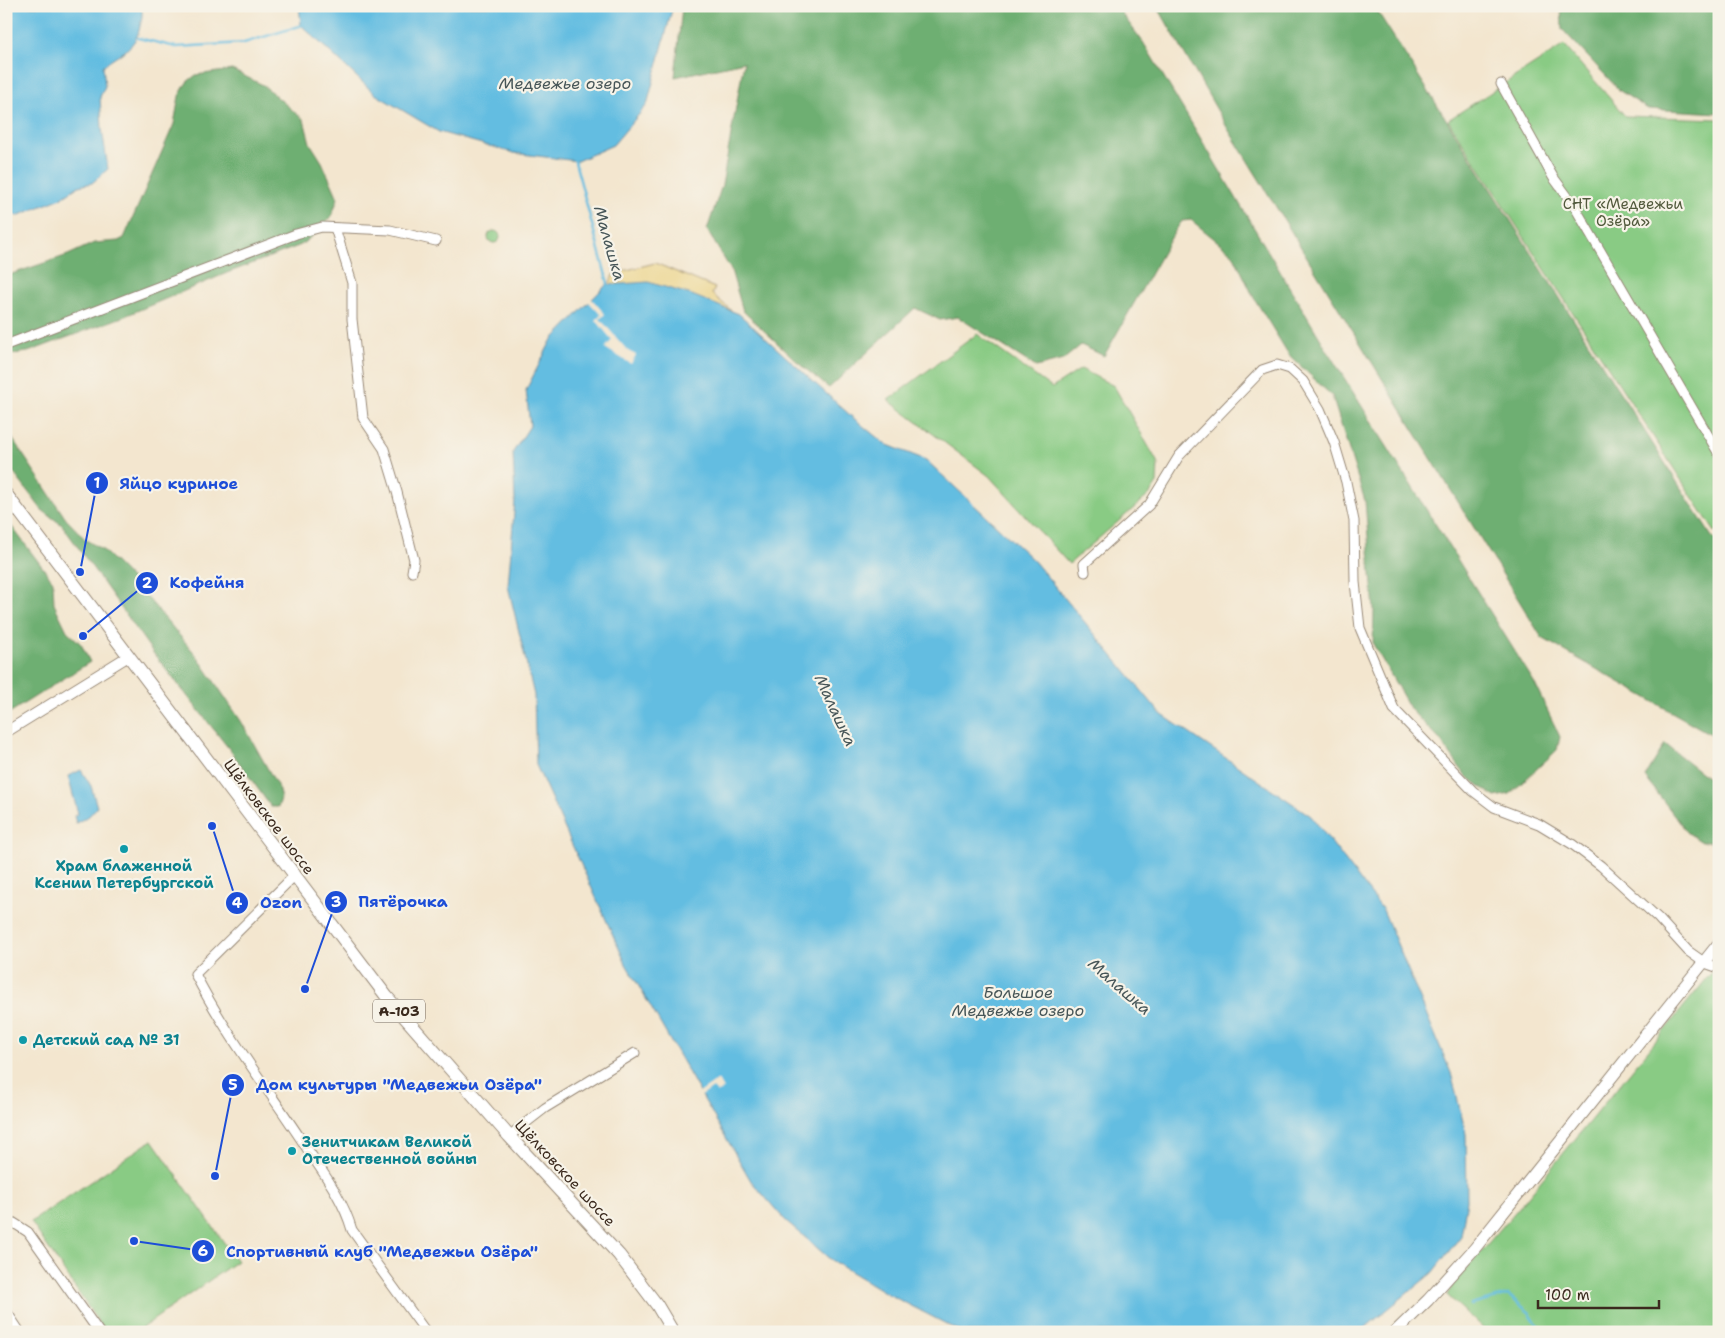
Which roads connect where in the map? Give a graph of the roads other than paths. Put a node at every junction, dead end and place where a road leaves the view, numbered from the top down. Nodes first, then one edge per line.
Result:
1 (1501, 84) dead end
2 (335, 228) junction
3 (436, 241) dead end
4 (6, 344) edge
5 (1719, 454) edge
6 (6, 494) edge
7 (412, 572) dead end
8 (1085, 572) dead end
9 (127, 657) junction
10 (6, 732) edge
11 (294, 876) junction
12 (1719, 944) edge
13 (1705, 963) junction
14 (1719, 968) edge
15 (635, 1053) dead end
16 (509, 1136) junction
17 (6, 1218) edge
18 (6, 1311) edge
19 (20, 1332) edge
20 (99, 1332) edge
21 (426, 1332) edge
22 (673, 1332) edge
23 (1395, 1332) edge

1 - 5 street
2 - 3 street
2 - 4 street
2 - 7 street
6 - 9 main road, Щёлковское шоссе / А-103
8 - 13 street
9 - 10 street
9 - 11 main road, Щёлковское шоссе / А-103
11 - 16 main road, Щёлковское шоссе / А-103
11 - 21 street
12 - 13 main road
13 - 14 street
13 - 23 main road
15 - 16 street
16 - 22 main road, Щёлковское шоссе / А-103
17 - 20 street
18 - 19 street

